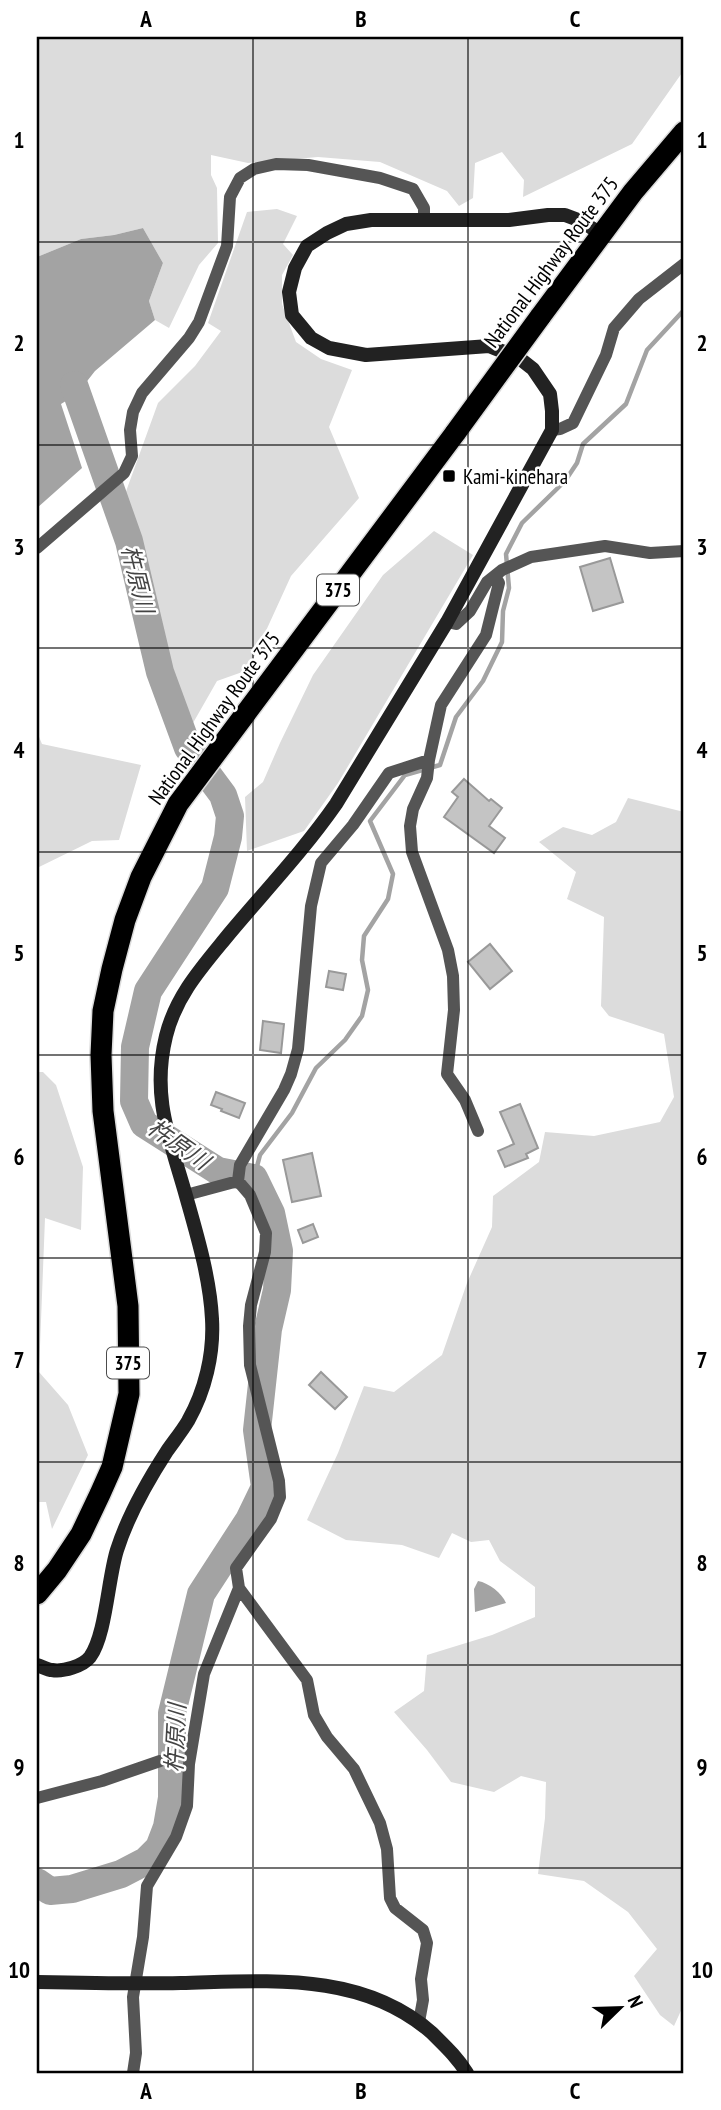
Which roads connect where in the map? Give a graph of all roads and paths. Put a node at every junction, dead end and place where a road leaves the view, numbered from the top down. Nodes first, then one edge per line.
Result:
1 (684, 131) edge
2 (425, 220) junction
3 (601, 234) junction
4 (684, 264) edge
5 (552, 430) junction
6 (37, 548) edge
7 (684, 551) edge
8 (498, 573) junction
9 (447, 622) junction
10 (429, 760) junction
11 (478, 1130) dead end
12 (238, 1181) junction
13 (186, 1195) junction
14 (239, 1588) junction
15 (37, 1594) edge
16 (37, 1665) edge
17 (160, 1761) dead end
18 (37, 1798) edge
19 (37, 1982) edge
20 (136, 1984) junction
21 (419, 2022) junction
22 (133, 2073) edge
23 (467, 2073) edge

1 - 3 highway, National Highway Route 375 / 375
2 - 3 street
2 - 5 street
2 - 6 street
3 - 15 highway, National Highway Route 375 / 375, bridge
4 - 5 street
5 - 9 street
7 - 8 street
8 - 9 street
8 - 10 street
9 - 13 street
10 - 11 street
10 - 12 street
12 - 13 street
12 - 14 street
13 - 16 street
14 - 20 street
14 - 21 street
17 - 18 street
19 - 20 street
20 - 21 street
20 - 22 street
21 - 23 street

